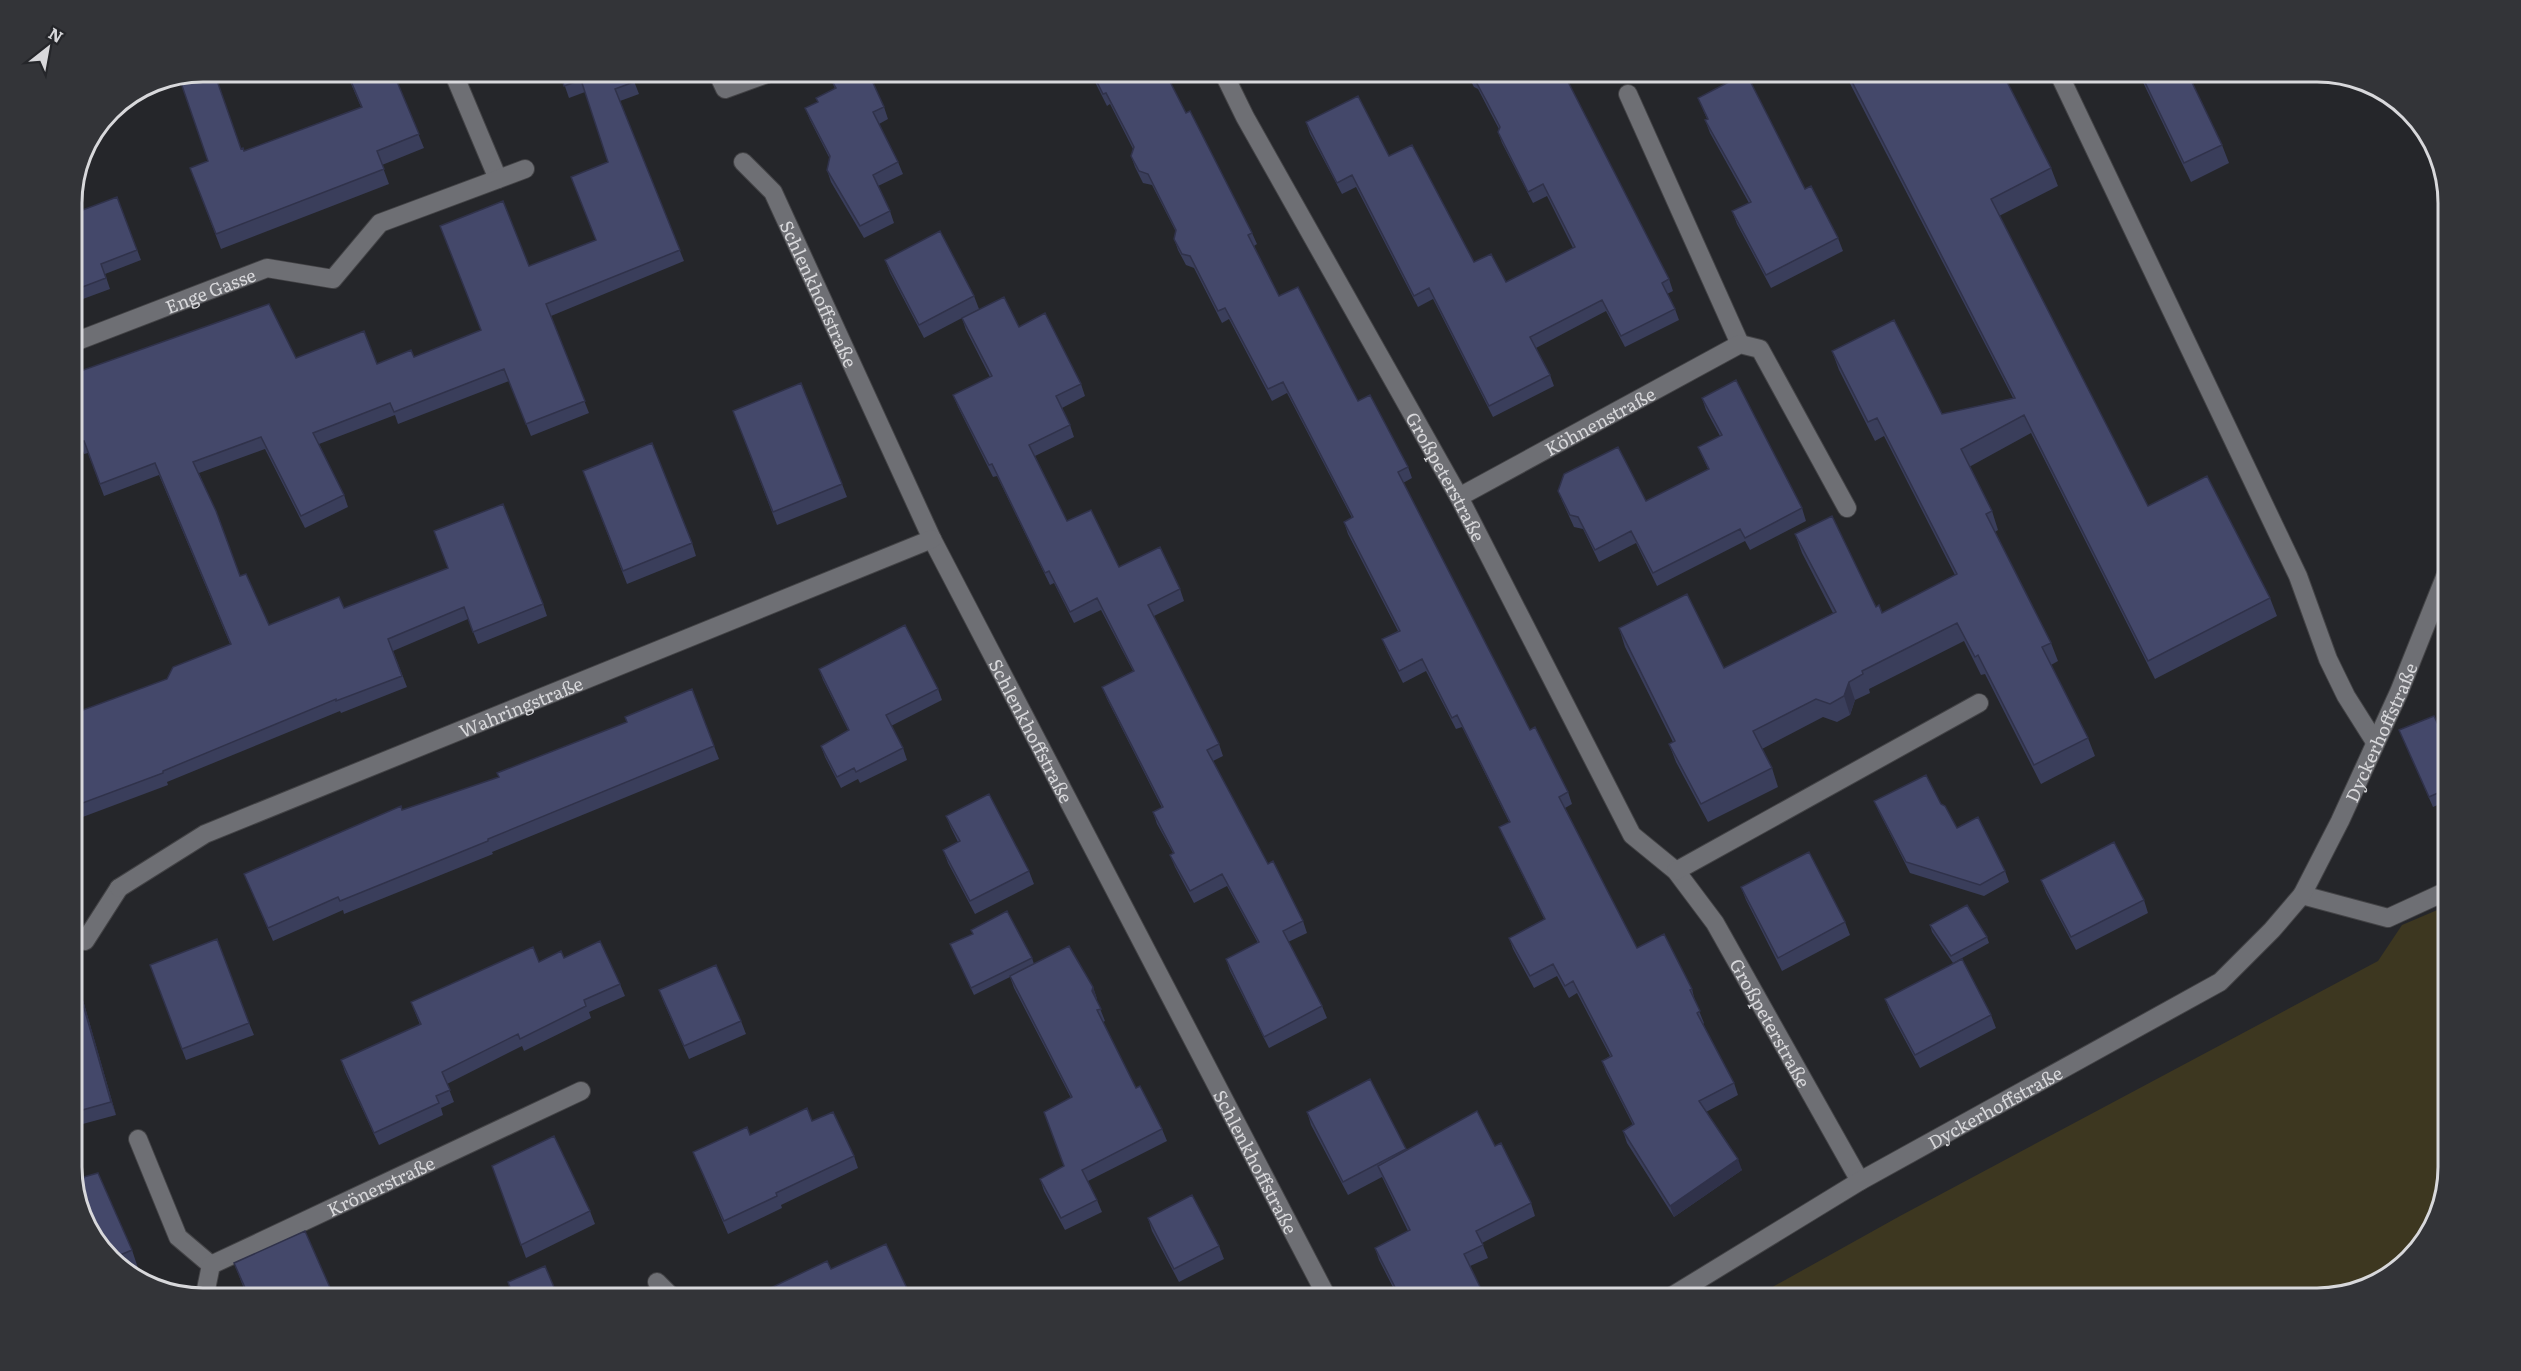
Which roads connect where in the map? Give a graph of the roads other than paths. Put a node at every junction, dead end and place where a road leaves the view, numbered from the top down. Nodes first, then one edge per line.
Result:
1 (457, 82) edge
2 (722, 82) edge
3 (744, 82) edge
4 (1228, 82) edge
5 (2063, 82) edge
6 (1628, 94) dead end
7 (743, 162) dead end
8 (525, 169) dead end
9 (498, 179) junction
10 (83, 339) edge
11 (1740, 344) junction
12 (1460, 497) junction
13 (1847, 508) dead end
14 (932, 539) junction
15 (2438, 594) edge
16 (1979, 703) dead end
17 (2375, 742) junction
18 (1676, 871) junction
19 (2302, 895) junction
20 (2438, 895) edge
21 (84, 941) dead end
22 (581, 1091) dead end
23 (138, 1139) dead end
24 (1860, 1180) junction
25 (211, 1265) junction
26 (657, 1282) dead end
27 (206, 1288) edge
28 (663, 1288) edge
29 (1322, 1288) edge
30 (1685, 1288) edge

1 - 9 street
2 - 3 street
4 - 12 street, Großpeterstraße
5 - 17 street
6 - 11 street
7 - 14 street, Schlenkhoffstraße
8 - 9 street, Enge Gasse
9 - 10 street, Enge Gasse
11 - 12 street, Köhnenstraße
11 - 13 street
12 - 18 street, Großpeterstraße
14 - 21 street, Wahringstraße
14 - 29 street, Schlenkhoffstraße
15 - 17 street, Dyckerhoffstraße
16 - 18 street
17 - 19 street, Dyckerhoffstraße
18 - 24 street, Großpeterstraße
19 - 20 street
19 - 24 street, Dyckerhoffstraße
22 - 25 street, Krönerstraße
23 - 25 street
24 - 30 street, Dyckerhoffstraße
25 - 27 street
26 - 28 street

